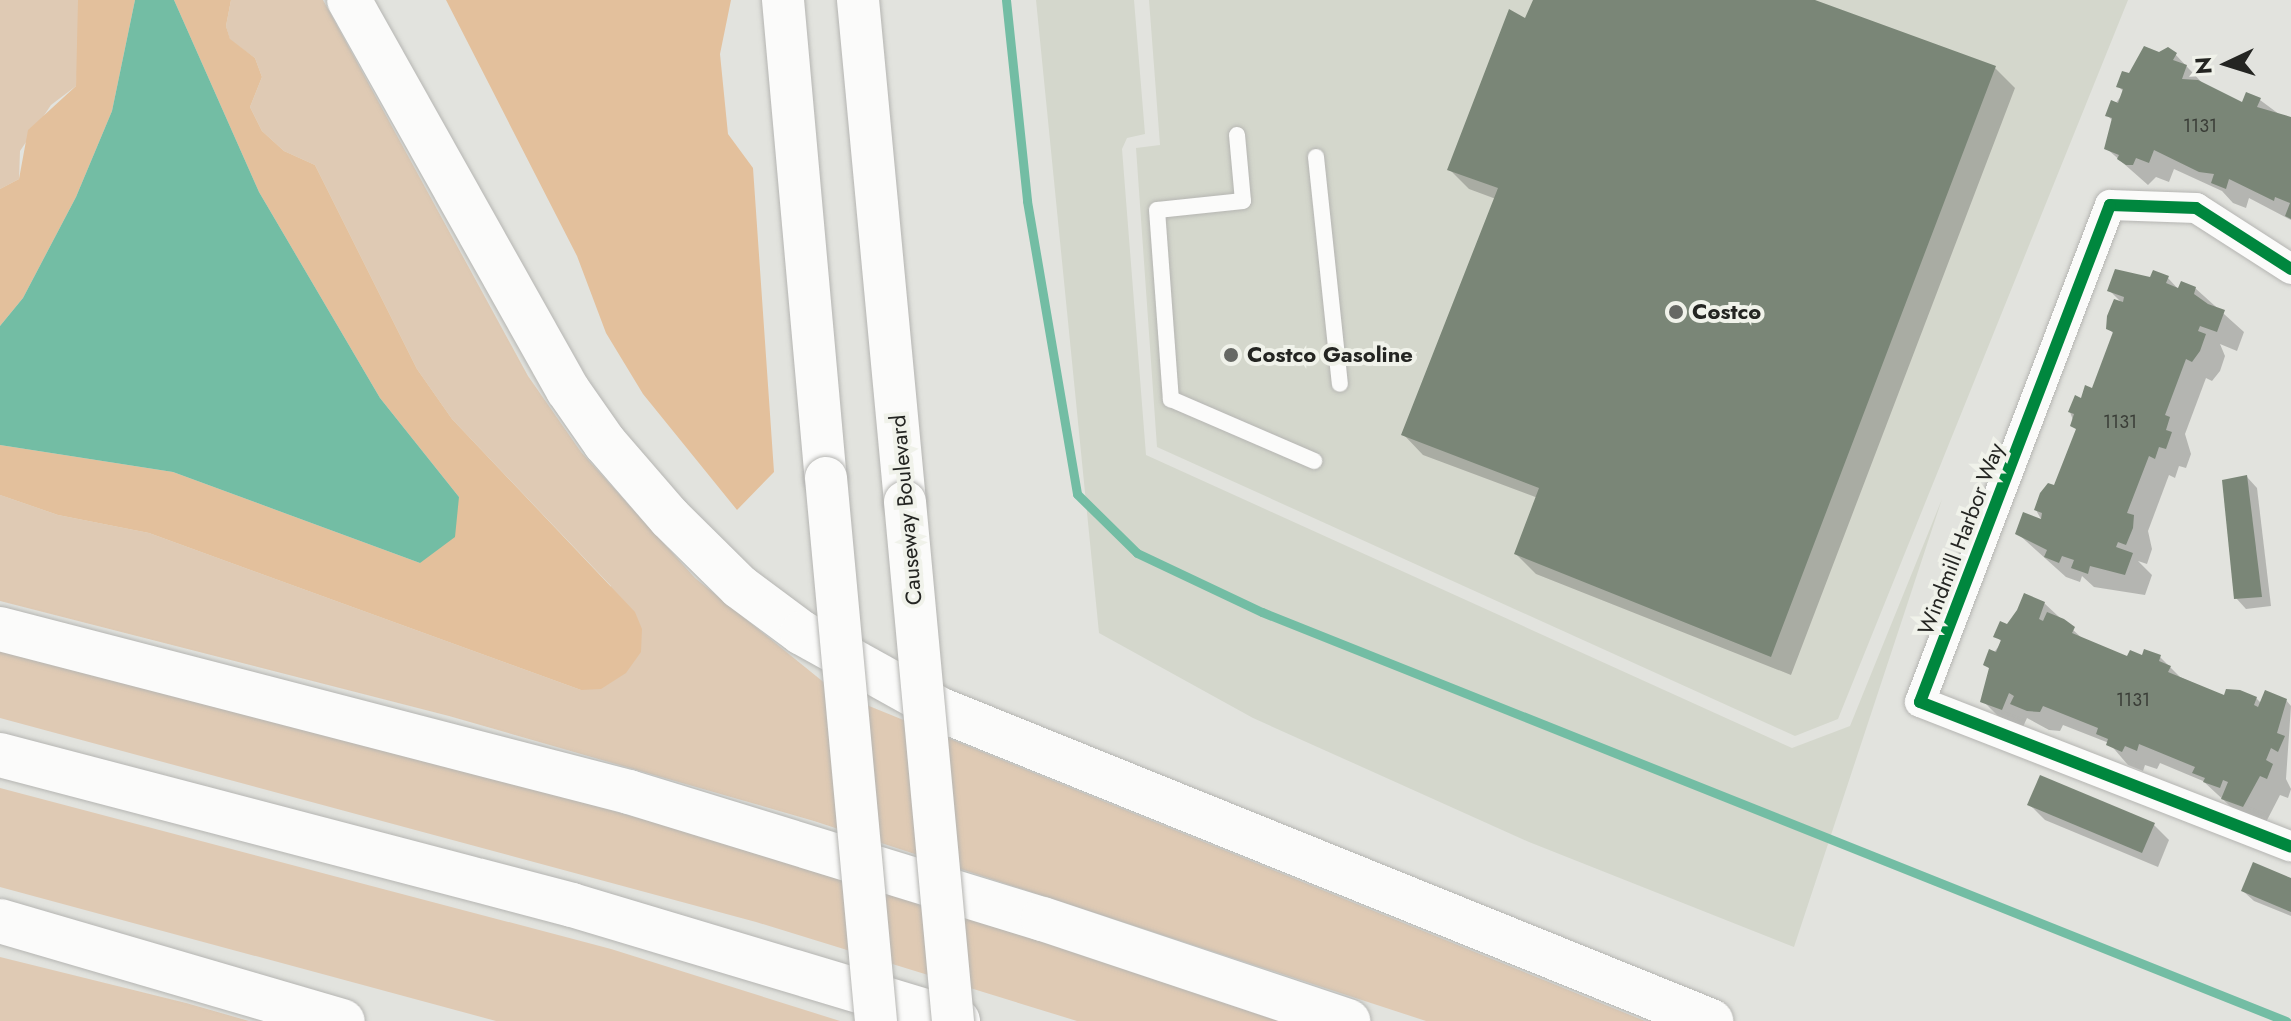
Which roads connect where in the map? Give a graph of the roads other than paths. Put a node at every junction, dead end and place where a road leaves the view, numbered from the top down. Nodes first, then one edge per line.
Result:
1 (349, 0) edge
2 (783, 0) edge
3 (858, 0) edge
4 (1237, 135) dead end
5 (1316, 157) dead end
6 (2291, 269) edge
7 (1340, 384) dead end
8 (1314, 461) dead end
9 (0, 629) edge
10 (0, 755) edge
11 (2291, 847) edge
12 (0, 921) edge
13 (343, 1021) edge
14 (876, 1021) edge
15 (955, 1021) edge
16 (1348, 1021) edge
17 (1711, 1021) edge

1 - 17 highway
2 - 14 main road, bridge
3 - 15 main road, Causeway Boulevard, bridge
4 - 8 lane
5 - 7 lane
6 - 11 street, Windmill Harbor Way
9 - 16 highway
10 - 15 highway
12 - 13 highway

